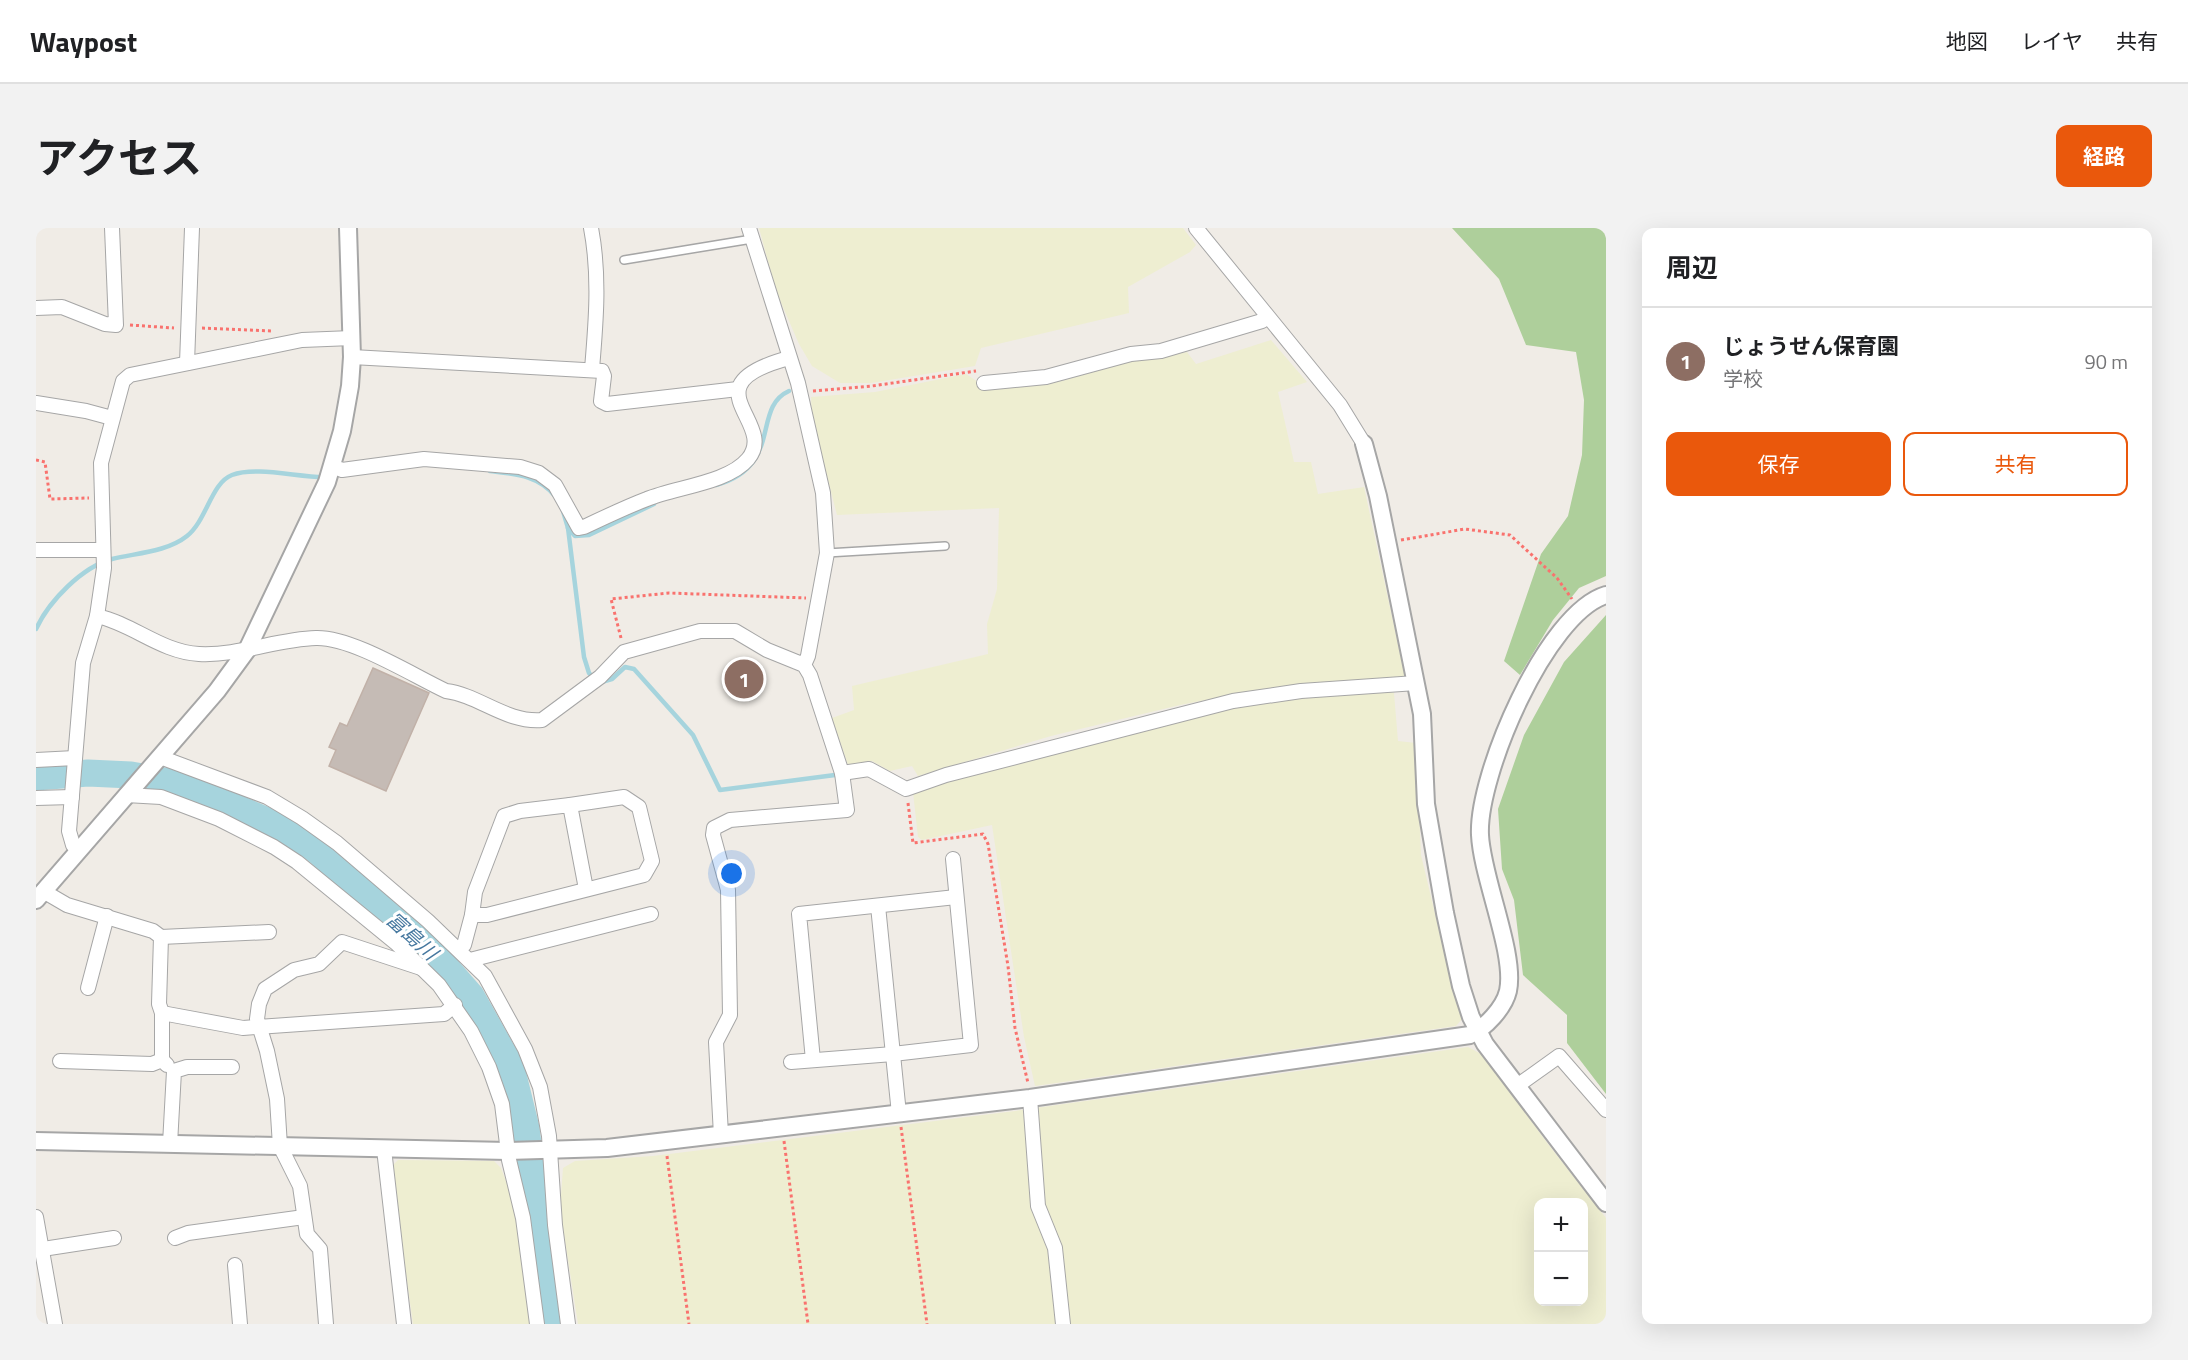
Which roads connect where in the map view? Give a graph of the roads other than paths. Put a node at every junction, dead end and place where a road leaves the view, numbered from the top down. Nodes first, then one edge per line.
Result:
1 (112, 228) edge
2 (192, 228) edge
3 (348, 228) edge
4 (591, 228) edge
5 (1196, 228) edge
6 (750, 234) edge
7 (624, 260) dead end
8 (36, 308) edge
9 (1267, 317) junction
10 (352, 338) junction
11 (352, 357) junction
12 (789, 358) junction
13 (187, 363) junction
14 (592, 369) junction
15 (984, 382) road end
16 (738, 389) junction
17 (36, 404) edge
18 (112, 418) junction
19 (1364, 444) joint
20 (332, 466) junction
21 (945, 546) dead end
22 (36, 550) edge
23 (103, 550) junction
24 (827, 553) junction
25 (1606, 595) edge
26 (97, 616) junction
27 (247, 650) junction
28 (804, 665) junction
29 (1416, 683) junction
30 (36, 760) edge
31 (74, 760) junction
32 (156, 760) junction
33 (842, 773) junction
34 (72, 793) junction
35 (128, 793) junction
36 (36, 798) edge
37 (570, 805) junction
38 (77, 850) junction
39 (953, 859) dead end
40 (586, 889) junction
41 (40, 896) edge
42 (956, 897) junction
43 (878, 906) junction
44 (651, 914) dead end
45 (472, 915) junction
46 (107, 916) junction
47 (269, 932) dead end
48 (162, 937) junction
49 (459, 948) junction
50 (470, 960) junction
51 (423, 967) junction
52 (88, 988) dead end
53 (455, 1005) junction
54 (162, 1013) junction
55 (259, 1027) junction
56 (1478, 1032) junction
57 (893, 1054) junction
58 (162, 1060) junction
59 (813, 1060) junction
60 (60, 1061) dead end
61 (791, 1062) dead end
62 (231, 1067) dead end
63 (174, 1071) junction
64 (1516, 1086) junction
65 (1030, 1098) junction
66 (1606, 1110) edge
67 (899, 1114) junction
68 (721, 1136) junction
69 (36, 1141) edge
70 (170, 1144) junction
71 (280, 1146) junction
72 (384, 1149) junction
73 (548, 1150) junction
74 (511, 1151) junction
75 (1605, 1200) edge
76 (36, 1217) edge
77 (304, 1217) junction
78 (114, 1238) dead end
79 (175, 1238) dead end
80 (39, 1249) edge
81 (235, 1265) dead end
82 (55, 1324) edge
83 (240, 1324) edge
84 (326, 1324) edge
85 (404, 1324) edge
86 (537, 1324) edge
87 (568, 1324) edge
88 (1063, 1324) edge

1 - 8 street
2 - 13 street
3 - 10 street
4 - 14 street
5 - 9 street
6 - 7 lane
6 - 12 street
9 - 15 street
9 - 19 street
10 - 11 street
10 - 13 street
11 - 14 street
11 - 20 street
12 - 16 street
12 - 24 street
13 - 18 street
14 - 16 street
16 - 20 street
17 - 18 street
18 - 23 street
19 - 29 street
20 - 27 street
21 - 24 lane
22 - 23 street
23 - 26 street
24 - 28 street
25 - 56 street
26 - 27 street
26 - 31 street
27 - 28 street
27 - 32 street
28 - 33 street
29 - 33 street
29 - 56 street
30 - 31 street
31 - 34 street
32 - 35 street
32 - 49 street
33 - 68 street
34 - 36 street
34 - 38 street
35 - 38 street
35 - 51 street
37 - 40 street
37 - 40 street
37 - 45 street
38 - 41 street
39 - 42 street
40 - 45 street
41 - 46 street
42 - 43 street
42 - 57 street
43 - 57 street
43 - 59 street
44 - 50 street
45 - 49 street
46 - 48 street
46 - 52 street
47 - 48 street
48 - 54 street
49 - 50 street
50 - 73 street
51 - 53 street
51 - 55 street
53 - 55 street
53 - 74 street
54 - 55 street
54 - 58 street
55 - 71 street
56 - 64 street
56 - 65 street
57 - 59 street
57 - 67 street
58 - 60 street
58 - 63 street
59 - 61 street
62 - 63 street
63 - 70 street
64 - 66 street
64 - 75 street
65 - 67 street
65 - 88 street
67 - 68 street
68 - 73 street
69 - 70 street
70 - 71 street
71 - 72 street
71 - 77 street
72 - 74 street
72 - 85 street
73 - 74 street
73 - 87 street
74 - 86 street
76 - 80 street
77 - 79 street
77 - 84 street
78 - 80 street
80 - 82 street
81 - 83 street

